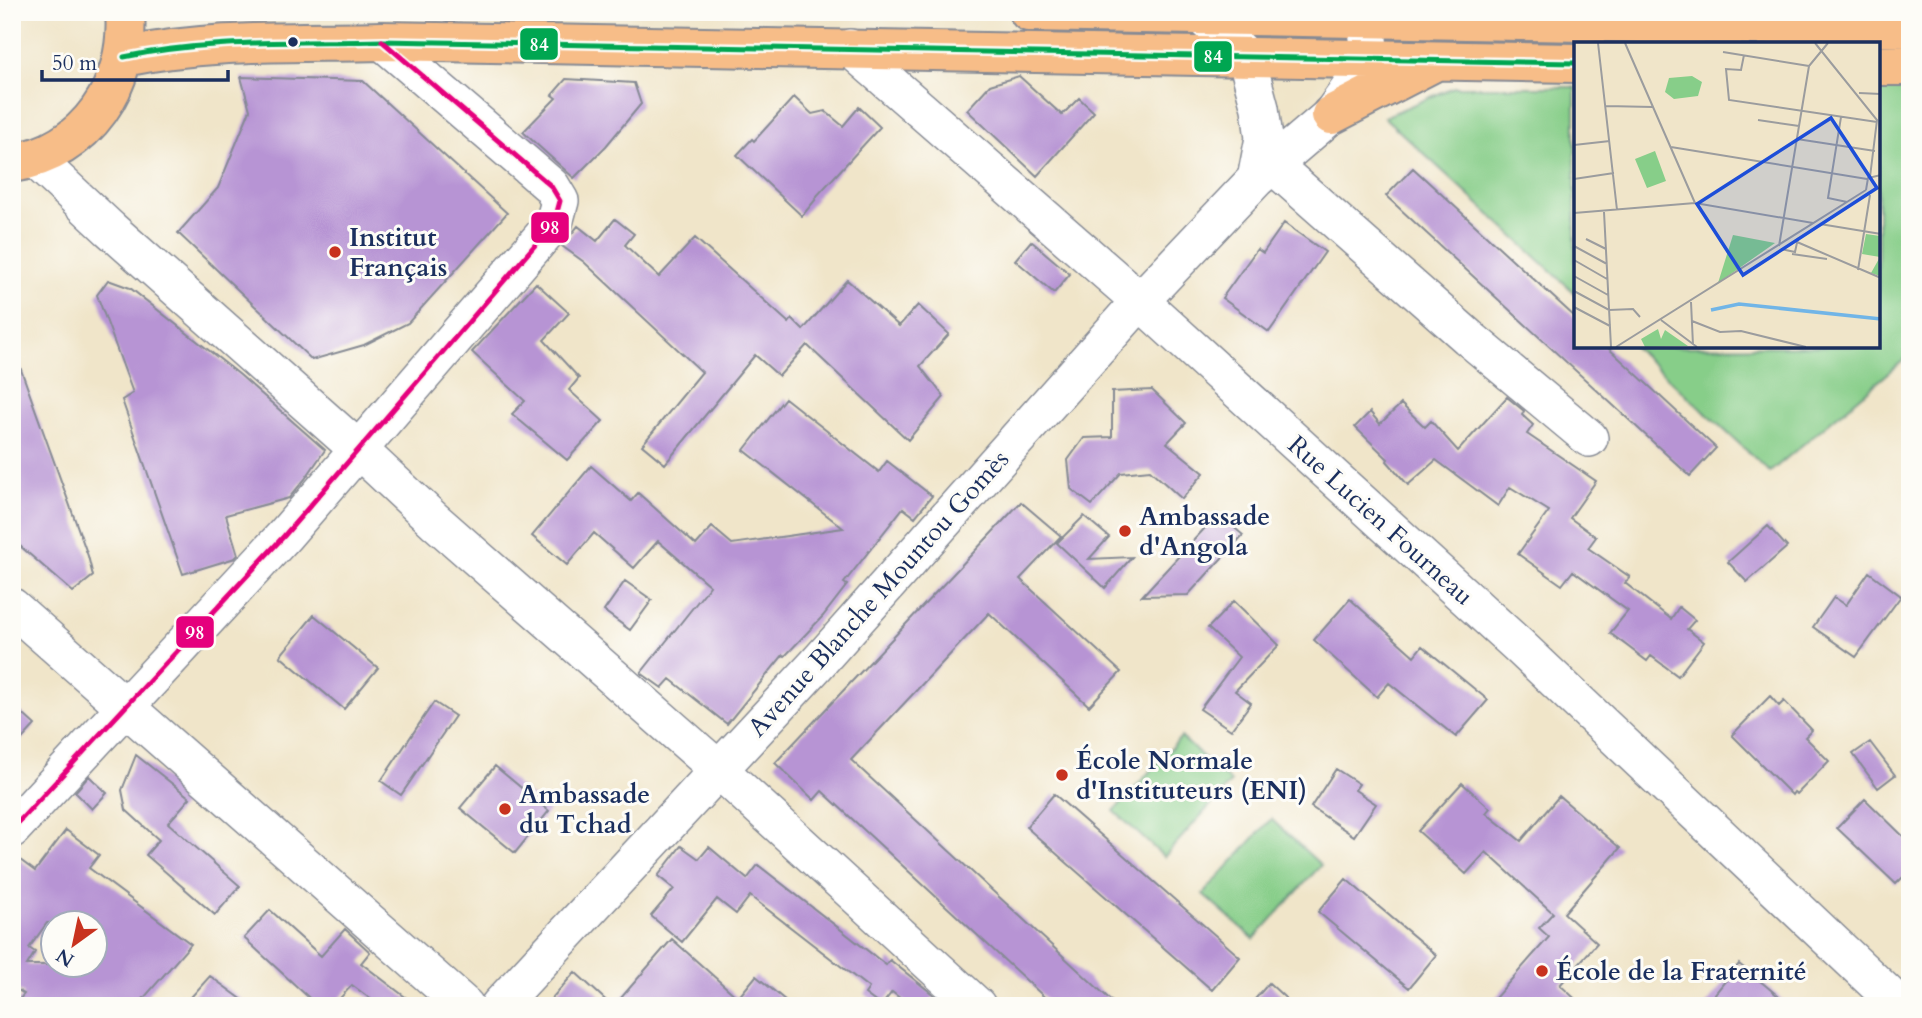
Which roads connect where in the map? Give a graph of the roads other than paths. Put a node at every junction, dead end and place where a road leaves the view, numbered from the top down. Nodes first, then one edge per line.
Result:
1 (125, 12) edge
2 (1029, 12) edge
3 (1133, 12) edge
4 (1197, 13) edge
5 (1365, 15) edge
6 (1477, 17) edge
7 (1910, 29) edge
8 (382, 41) junction
9 (850, 48) junction
10 (1246, 56) junction
11 (124, 57) junction
12 (1370, 60) junction
13 (1436, 61) junction
14 (1574, 63) edge
15 (1880, 66) edge
16 (1910, 66) edge
17 (1331, 115) junction
18 (23, 161) edge
19 (1265, 172) junction
20 (1140, 300) junction
21 (1589, 438) dead end
22 (360, 451) junction
23 (12, 607) edge
24 (126, 708) junction
25 (718, 769) junction
26 (12, 829) edge
27 (465, 1006) edge
28 (499, 1006) edge
29 (977, 1006) edge
30 (1900, 1006) edge

1 - 11 main road
2 - 3 main road
3 - 4 main road
4 - 5 main road
4 - 10 street
5 - 6 main road
5 - 12 street
6 - 7 main road
8 - 9 main road
8 - 11 main road
8 - 22 street
9 - 10 main road
9 - 20 street, Rue Lucien Fourneau
10 - 12 main road
10 - 19 street
11 - 18 main road
12 - 13 main road
12 - 17 street, Avenue Blanche Mountou Gomès
13 - 14 main road
13 - 17 main road
15 - 16 main road
17 - 19 street, Avenue Blanche Mountou Gomès
18 - 22 street
19 - 20 street, Avenue Blanche Mountou Gomès
19 - 21 street
20 - 25 street, Avenue Blanche Mountou Gomès
20 - 30 street, Rue Lucien Fourneau
22 - 24 street
22 - 25 street
23 - 24 street
24 - 26 street
24 - 27 street
25 - 28 street, Avenue Blanche Mountou Gomès
25 - 29 street

